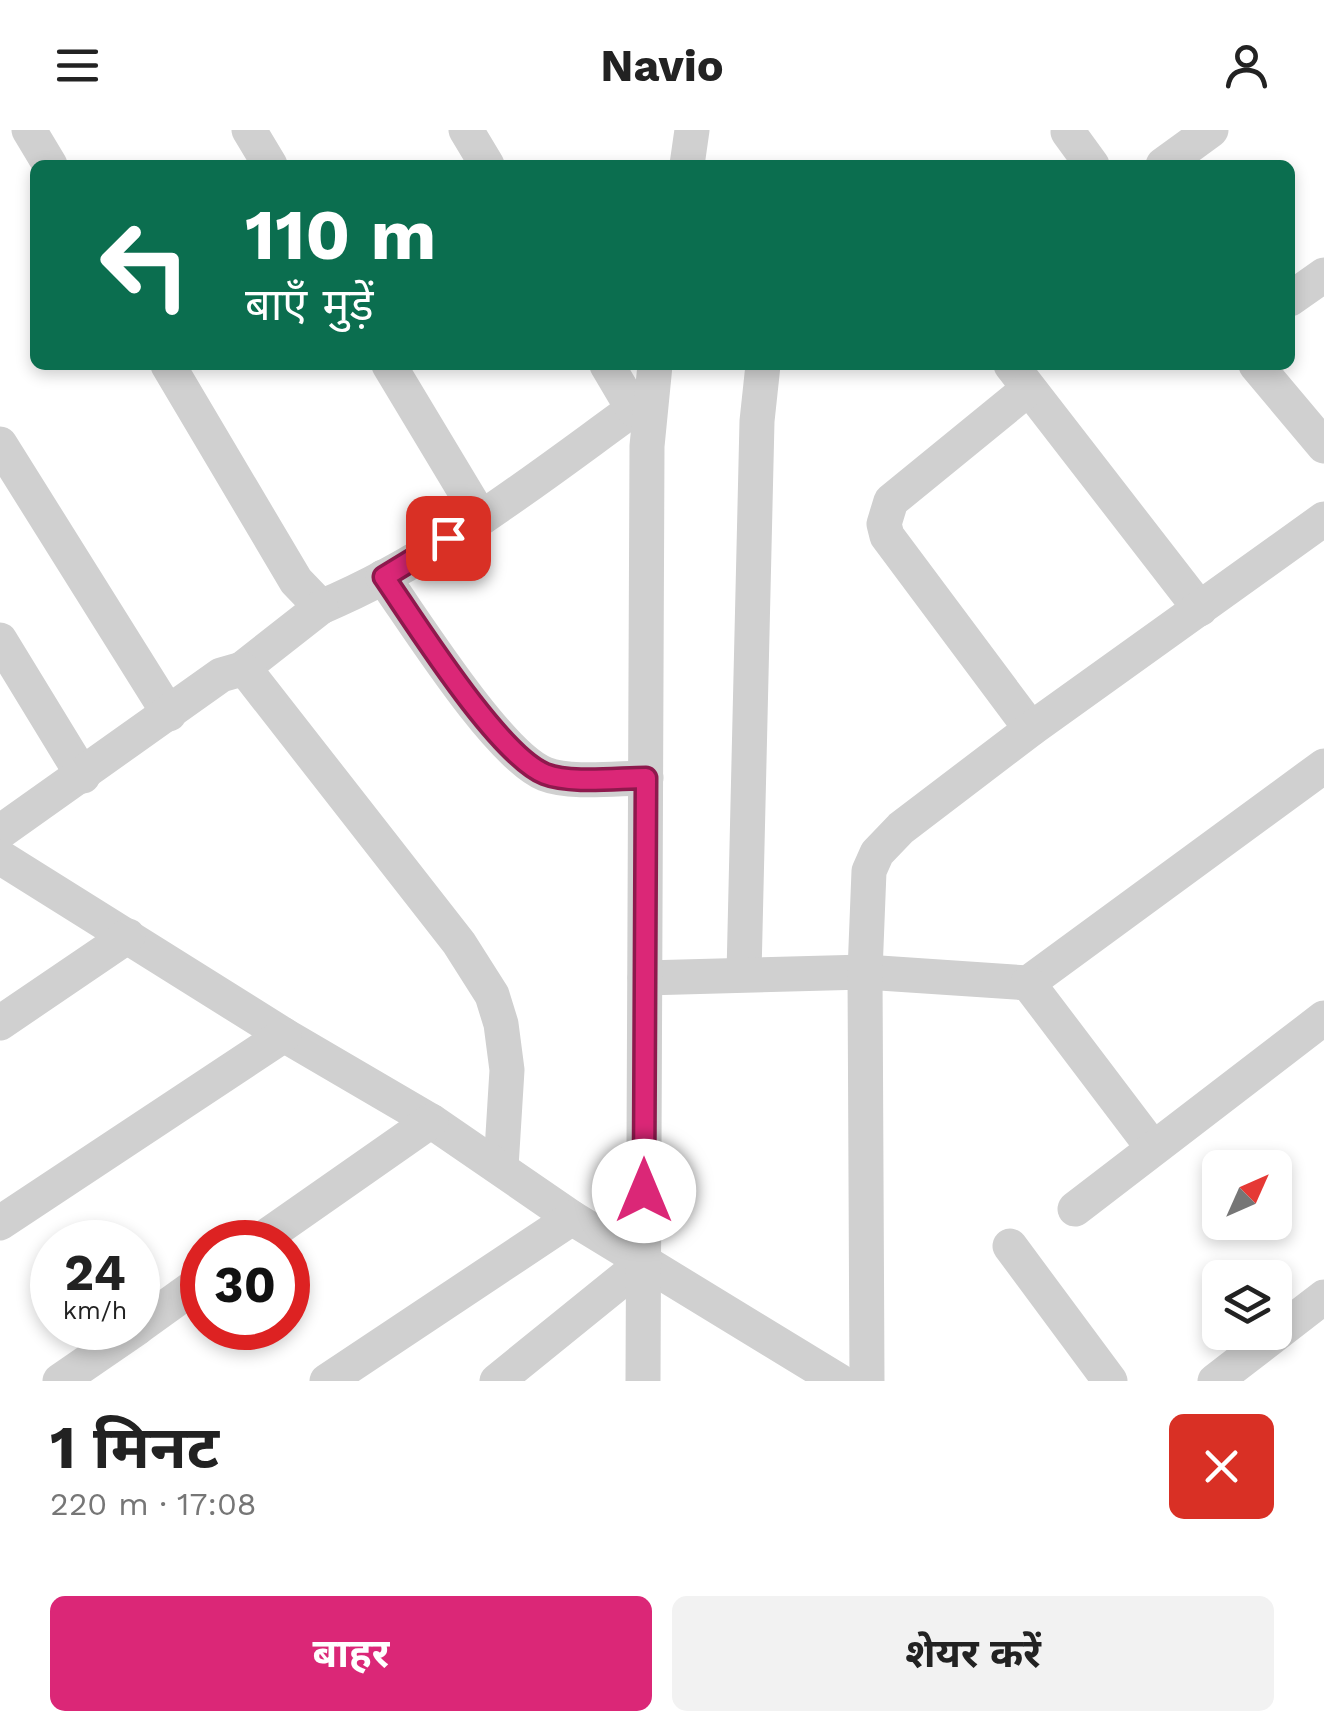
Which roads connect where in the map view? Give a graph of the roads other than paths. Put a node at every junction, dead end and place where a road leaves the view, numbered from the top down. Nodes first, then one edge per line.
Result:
1 (29, 130) edge
2 (248, 130) edge
3 (466, 130) edge
4 (692, 130) edge
5 (1211, 130) edge
6 (1068, 132) edge
7 (47, 160) edge
8 (267, 160) edge
9 (484, 160) edge
10 (688, 160) edge
11 (1088, 160) edge
12 (1170, 160) edge
13 (1324, 275) edge
14 (1295, 295) edge
15 (171, 370) edge
16 (392, 370) edge
17 (615, 370) edge
18 (763, 370) edge
19 (1260, 370) edge
20 (1019, 378) edge
21 (646, 390) edge
22 (0, 444) edge
23 (1324, 446) edge
24 (481, 518) junction
25 (1324, 519) edge
26 (384, 577) junction
27 (321, 607) junction
28 (1200, 608) junction
29 (0, 640) edge
30 (242, 669) junction
31 (168, 714) junction
32 (1032, 729) junction
33 (1324, 766) edge
34 (83, 776) junction
35 (646, 778) junction
36 (0, 832) edge
37 (0, 857) edge
38 (128, 936) junction
39 (865, 972) junction
40 (744, 974) junction
41 (644, 978) junction
42 (1028, 983) junction
43 (1324, 1018) edge
44 (0, 1023) edge
45 (284, 1034) junction
46 (431, 1121) junction
47 (1154, 1148) junction
48 (501, 1167) junction
49 (1075, 1209) dead end
50 (572, 1218) junction
51 (289, 1220) edge
52 (0, 1223) edge
53 (1010, 1246) dead end
54 (644, 1262) junction
55 (1324, 1296) edge
56 (104, 1350) edge
57 (60, 1381) edge
58 (327, 1381) edge
59 (497, 1381) edge
60 (644, 1381) edge
61 (839, 1381) edge
62 (867, 1381) edge
63 (1110, 1381) edge
64 (1216, 1381) edge

1 - 7 street
2 - 8 street
3 - 9 street
4 - 10 street
5 - 12 street
6 - 11 street
13 - 14 street
15 - 27 street
16 - 24 street
17 - 21 street
18 - 40 street
19 - 23 street
20 - 28 street
20 - 32 street
21 - 24 street
21 - 35 street
22 - 31 street
24 - 26 street
25 - 28 street
26 - 27 street
26 - 35 street
27 - 30 street
28 - 32 street
29 - 34 street
30 - 31 street
30 - 48 street
31 - 34 street
32 - 39 street
33 - 42 street
34 - 36 street
35 - 41 street
37 - 38 street
38 - 44 street
38 - 45 street
39 - 40 street
39 - 42 street
39 - 62 street
40 - 41 street
41 - 54 street
42 - 47 street
43 - 47 street
45 - 46 street
45 - 52 street
46 - 48 street
46 - 51 street
47 - 49 street
48 - 50 street
50 - 54 street
50 - 58 street
53 - 63 street
54 - 59 street
54 - 60 street
54 - 61 street
55 - 64 street
56 - 57 street

